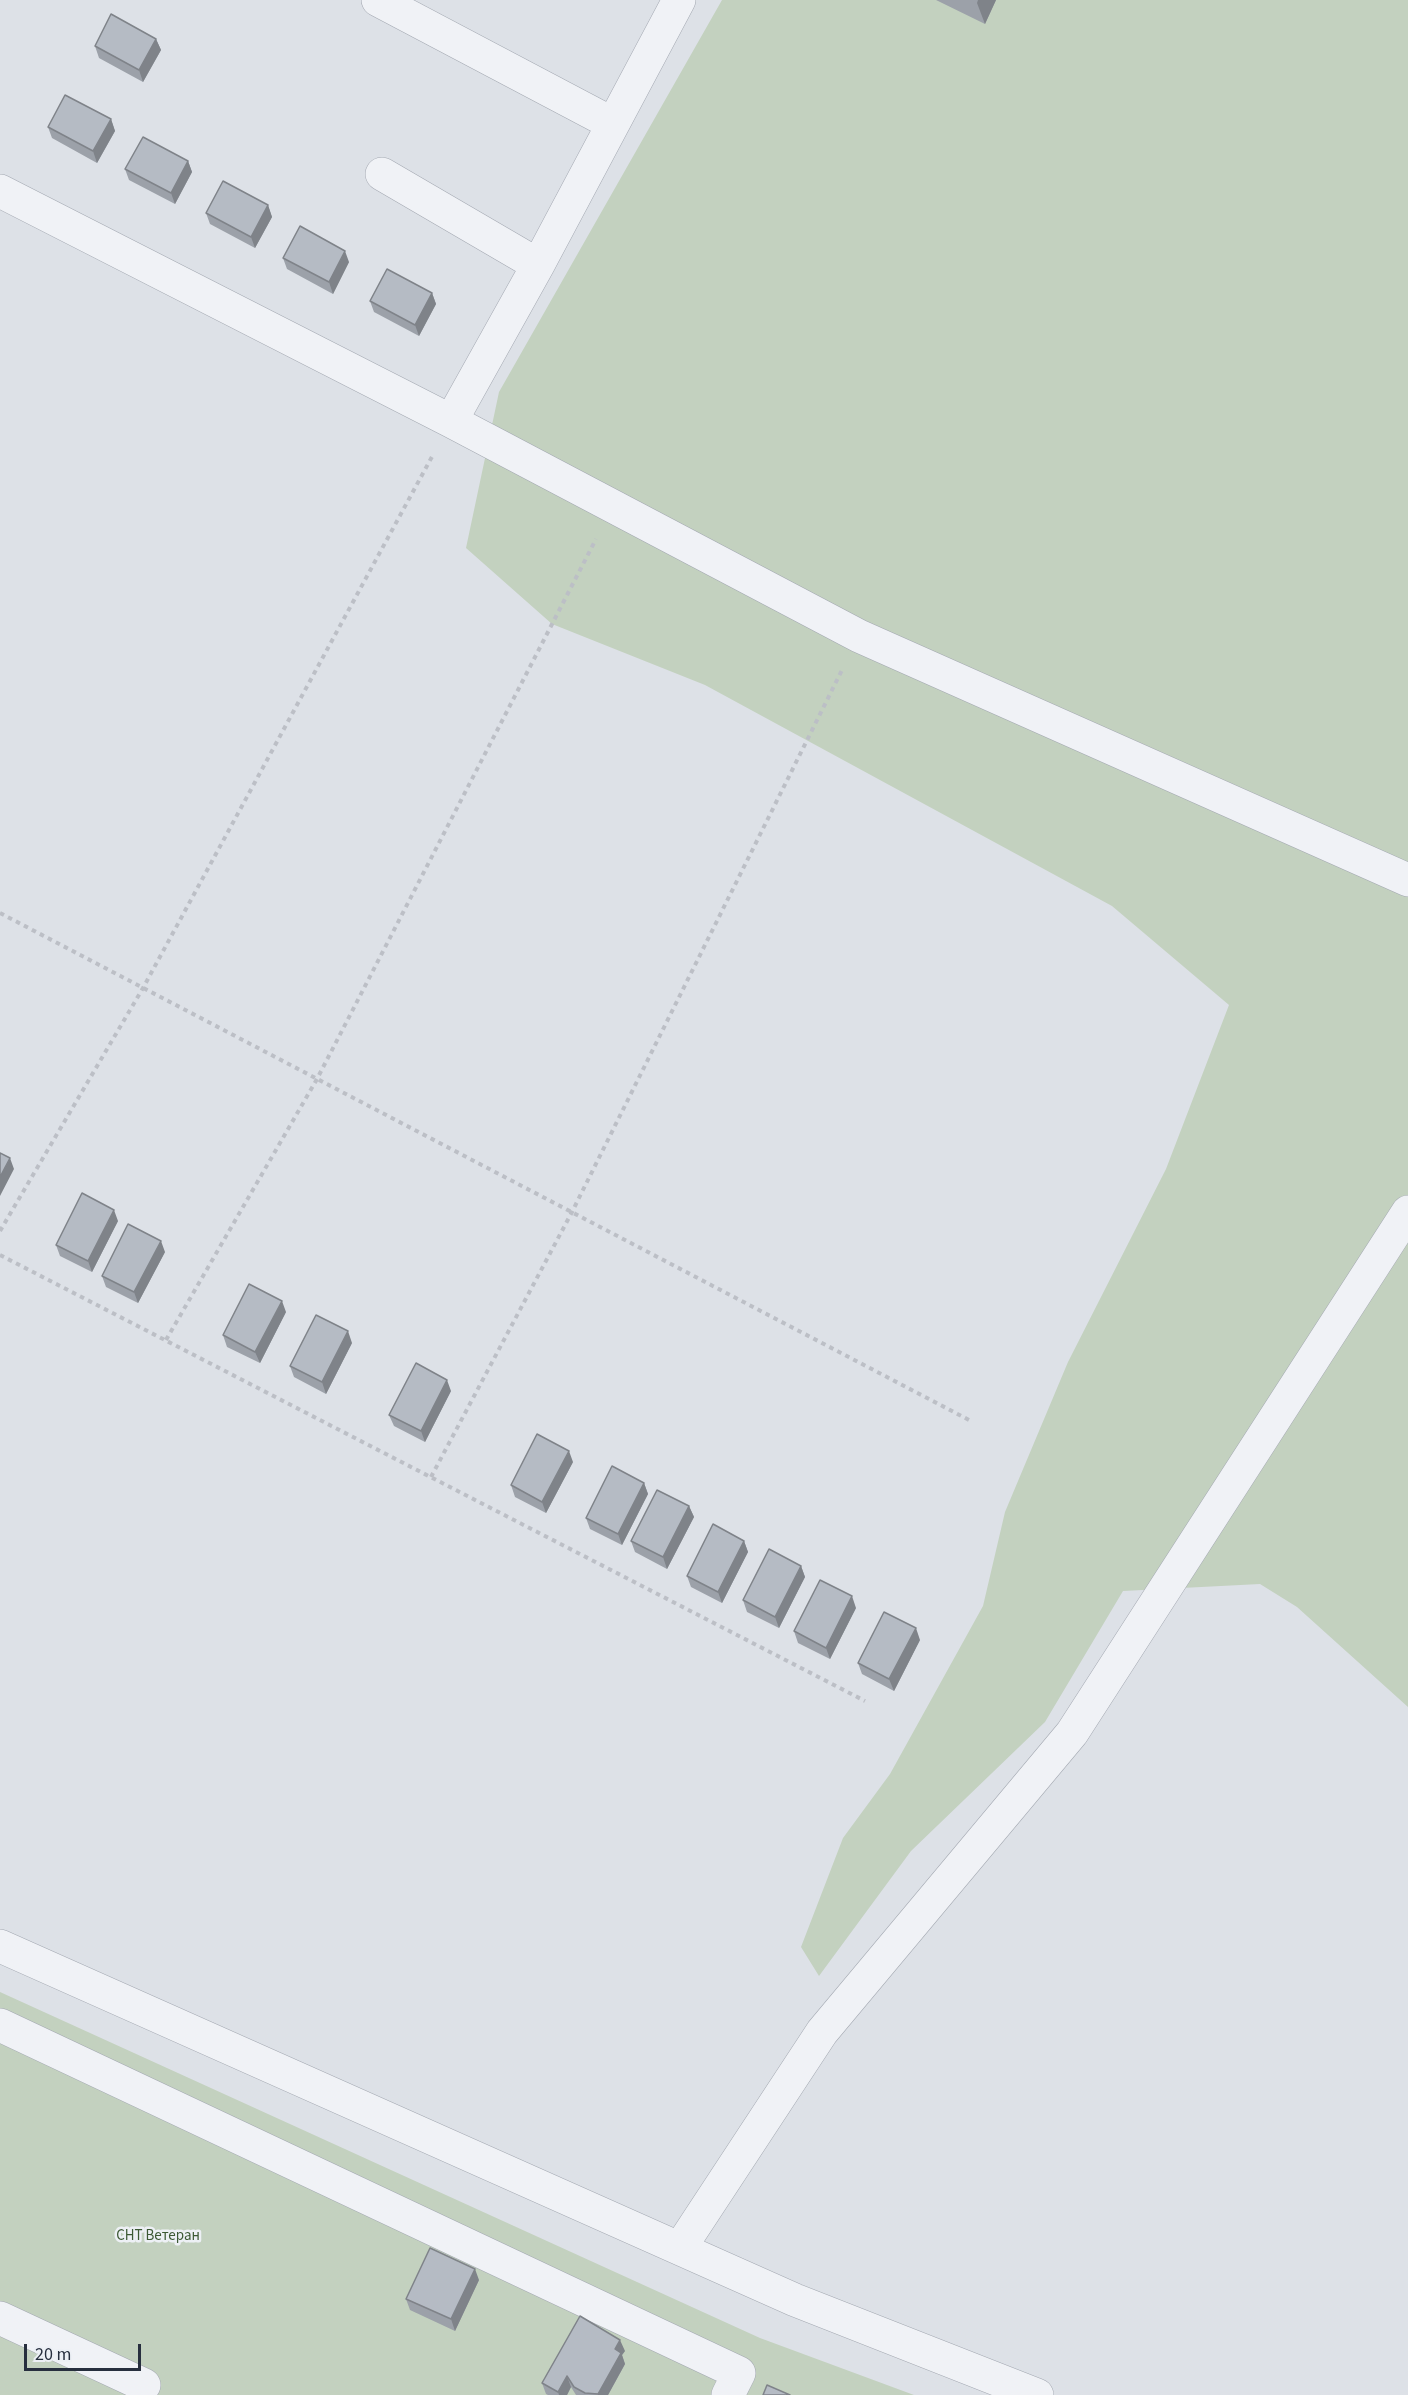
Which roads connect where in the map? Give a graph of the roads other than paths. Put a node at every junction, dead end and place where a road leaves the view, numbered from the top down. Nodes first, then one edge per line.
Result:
1 (378, 0) edge
2 (679, 0) edge
3 (613, 124) junction
4 (382, 174) dead end
5 (0, 191) edge
6 (538, 265) junction
7 (451, 421) junction
8 (1408, 880) edge
9 (1408, 1212) edge
10 (0, 1946) edge
11 (0, 2025) edge
12 (680, 2248) junction
13 (0, 2318) edge
14 (144, 2385) dead end
15 (728, 2395) edge
16 (1037, 2395) edge

1 - 3 street
2 - 3 street
3 - 6 street
4 - 6 street
5 - 7 street
6 - 7 street
7 - 8 street
9 - 12 street
10 - 12 street
11 - 15 street
12 - 16 street
13 - 14 street

